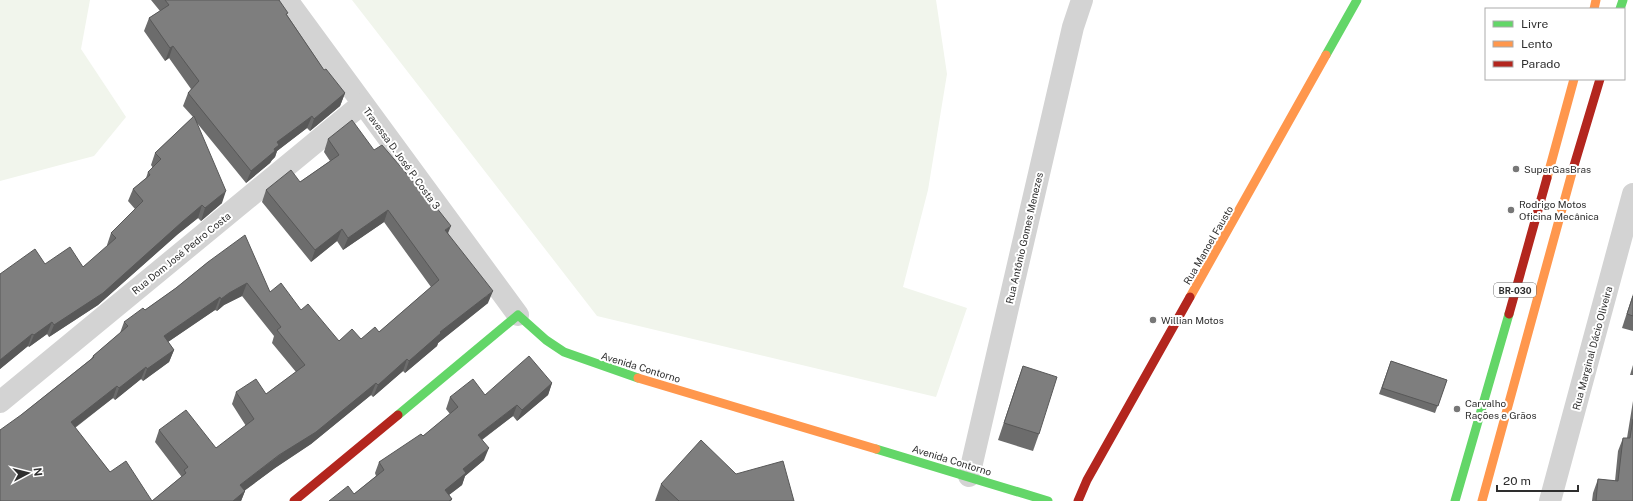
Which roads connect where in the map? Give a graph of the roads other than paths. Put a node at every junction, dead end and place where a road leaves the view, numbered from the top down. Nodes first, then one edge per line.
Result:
1 (287, 0) edge
2 (1082, 0) edge
3 (1357, 0) edge
4 (1574, 80) edge
5 (1600, 80) edge
6 (362, 104) junction
7 (1633, 194) edge
8 (518, 315) junction
9 (0, 402) edge
10 (969, 476) junction
11 (294, 501) edge
12 (1048, 501) edge
13 (1078, 501) edge
14 (1455, 501) edge
15 (1482, 501) edge
16 (1550, 501) edge

1 - 6 street, Travessa D. José P. Costa 3
2 - 10 street, Rua Antônio Gomes Menezes
3 - 13 street, Rua Manoel Fausto
4 - 14 street, BR-030
5 - 15 street, BR-030
6 - 8 street, Travessa D. José P. Costa 3
6 - 9 street, Rua Dom José Pedro Costa
7 - 16 street, Rua Marginal Dácio Oliveira
8 - 10 street, Avenida Contorno
8 - 11 street
10 - 12 street, Avenida Contorno

